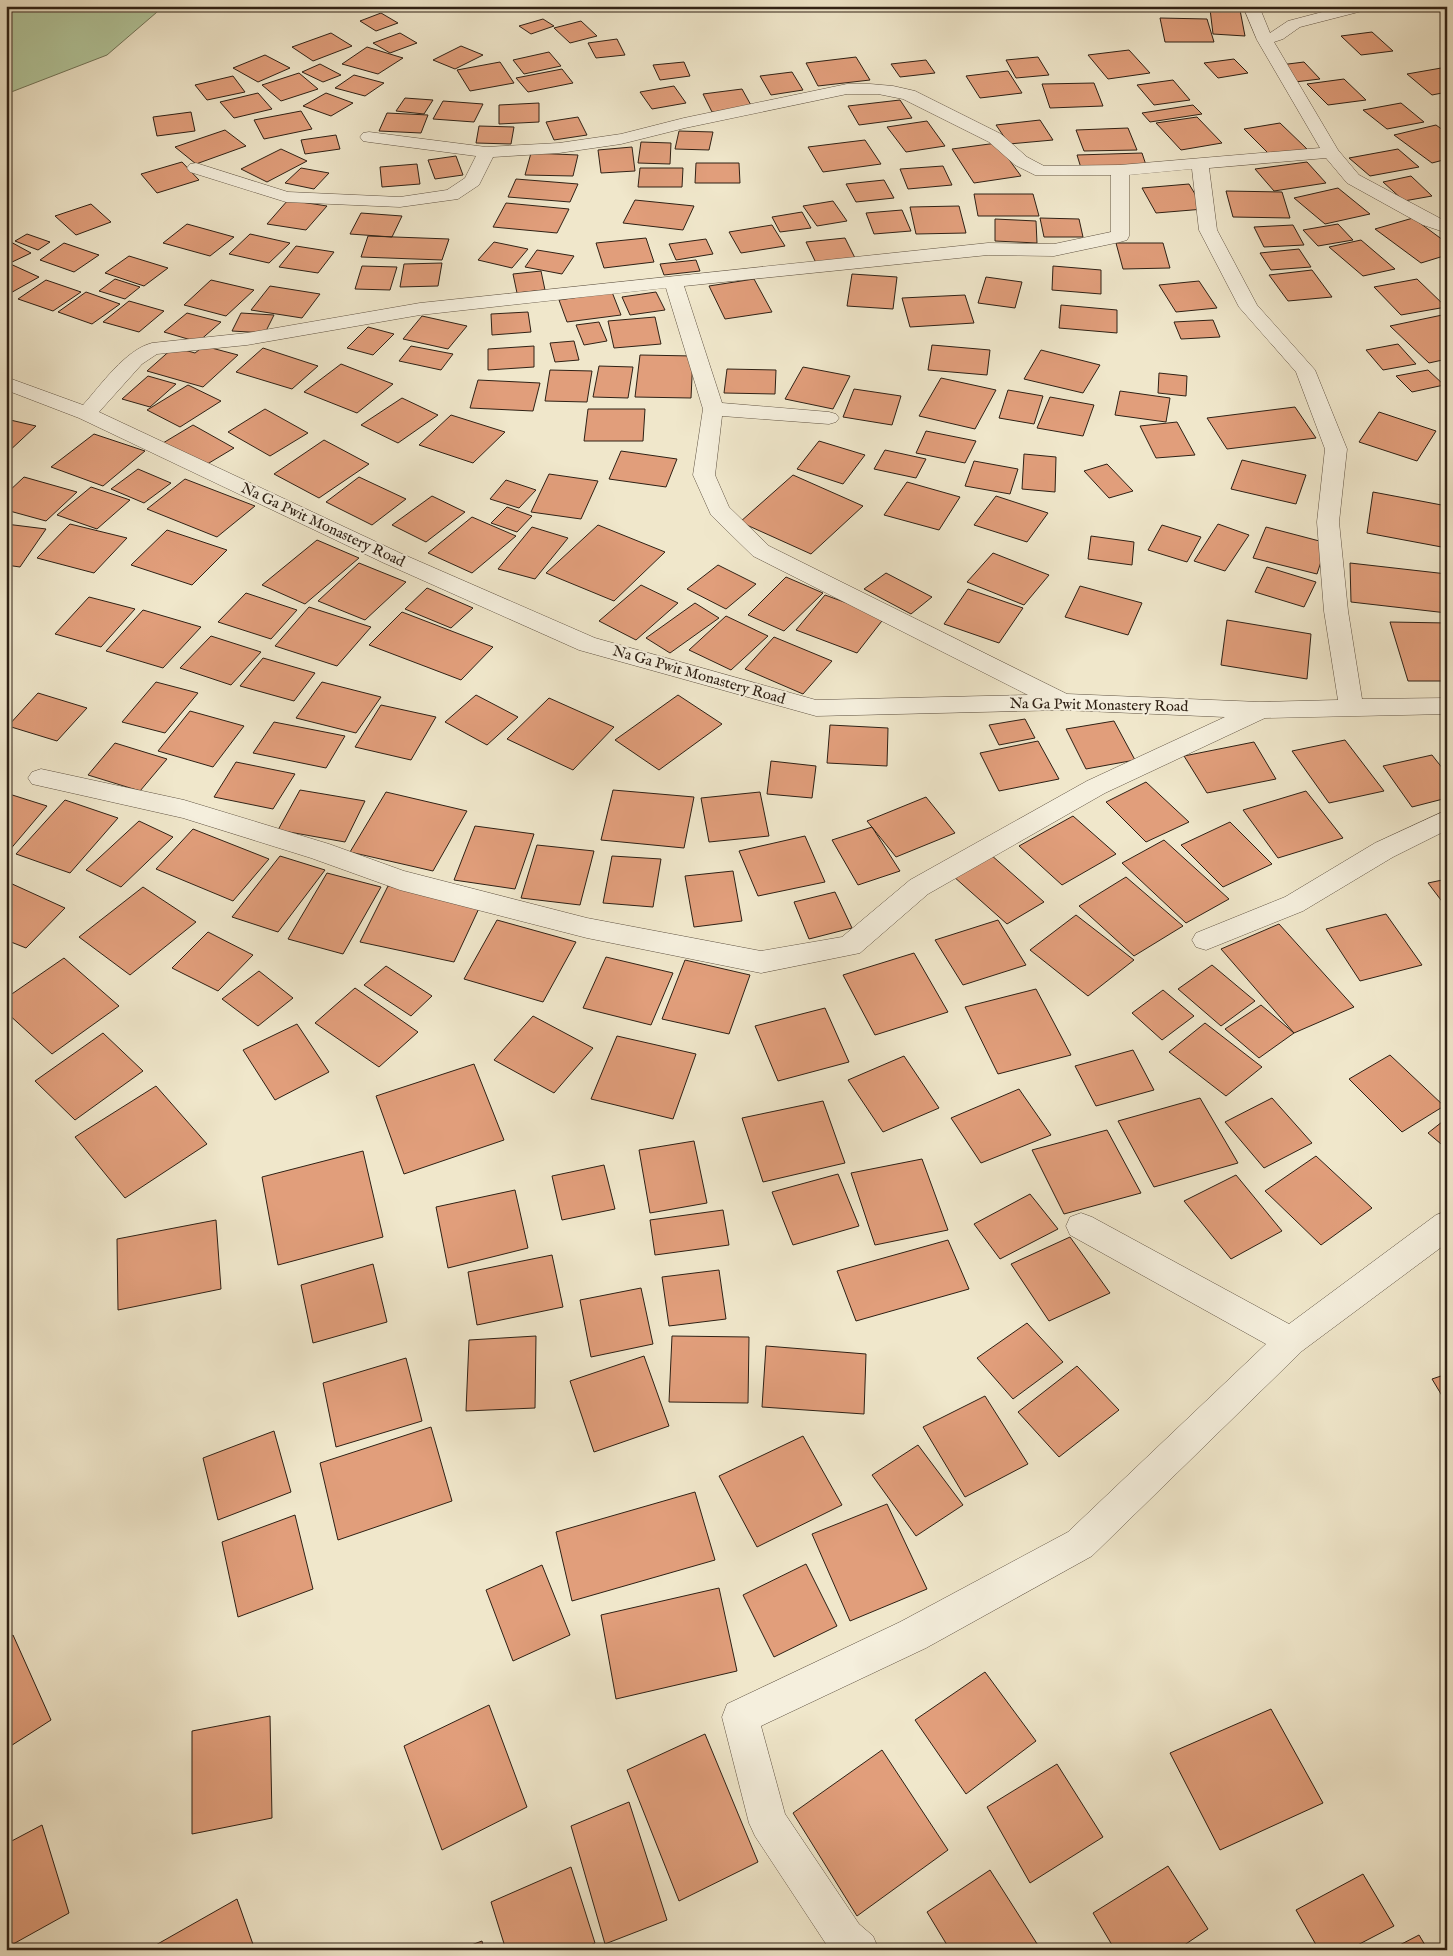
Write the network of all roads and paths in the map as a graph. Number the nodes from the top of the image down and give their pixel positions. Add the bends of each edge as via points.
1 (1251, 6) edge
2 (1364, 6) edge
3 (1265, 40) junction
4 (369, 138) dead end
5 (486, 152) junction
6 (1331, 152) junction
7 (1200, 165) junction
8 (196, 168) dead end
9 (1120, 170) junction
10 (1447, 228) edge
11 (673, 281) junction
12 (6, 383) edge
13 (713, 409) junction
14 (86, 414) junction
15 (829, 418) dead end
16 (1062, 702) junction
17 (1447, 706) edge
18 (1352, 709) junction
19 (1260, 710) junction
20 (41, 778) dead end
21 (1447, 819) edge
22 (1206, 940) dead end
23 (1447, 1224) edge
24 (1081, 1226) dead end
25 (1292, 1341) junction
26 (859, 1950) edge

1 - 3 street
2 - 3 street via 1294,24
3 - 6 street
4 - 5 street
5 - 8 street via 473,181 452,195 400,202 286,197
5 - 9 street via 559,148 621,139 684,122 846,89 894,89 995,138 1021,161 1041,171
6 - 7 street
6 - 10 street via 1352,179
7 - 9 street
7 - 18 street via 1208,230 1249,308 1305,370 1336,450 1328,522 1336,611
9 - 11 street via 1120,236 1054,250 988,249
11 - 13 street
11 - 14 street via 420,310 247,339 152,349 135,360
12 - 14 street, Na Ga Pwit Monastery Road
13 - 15 street
13 - 16 street via 704,475 719,510 761,551
14 - 16 street, Na Ga Pwit Monastery Road via 392,558 587,644 816,708
16 - 19 street, Na Ga Pwit Monastery Road
17 - 18 street, Na Ga Pwit Monastery Road
18 - 19 street, Na Ga Pwit Monastery Road
19 - 20 street via 1096,787 919,886 850,946 761,962 587,928 400,880 320,851 184,809
21 - 22 street via 1384,850 1294,904
23 - 25 street
24 - 25 street
25 - 26 street via 1080,1544 913,1635 740,1717 768,1823 845,1938

